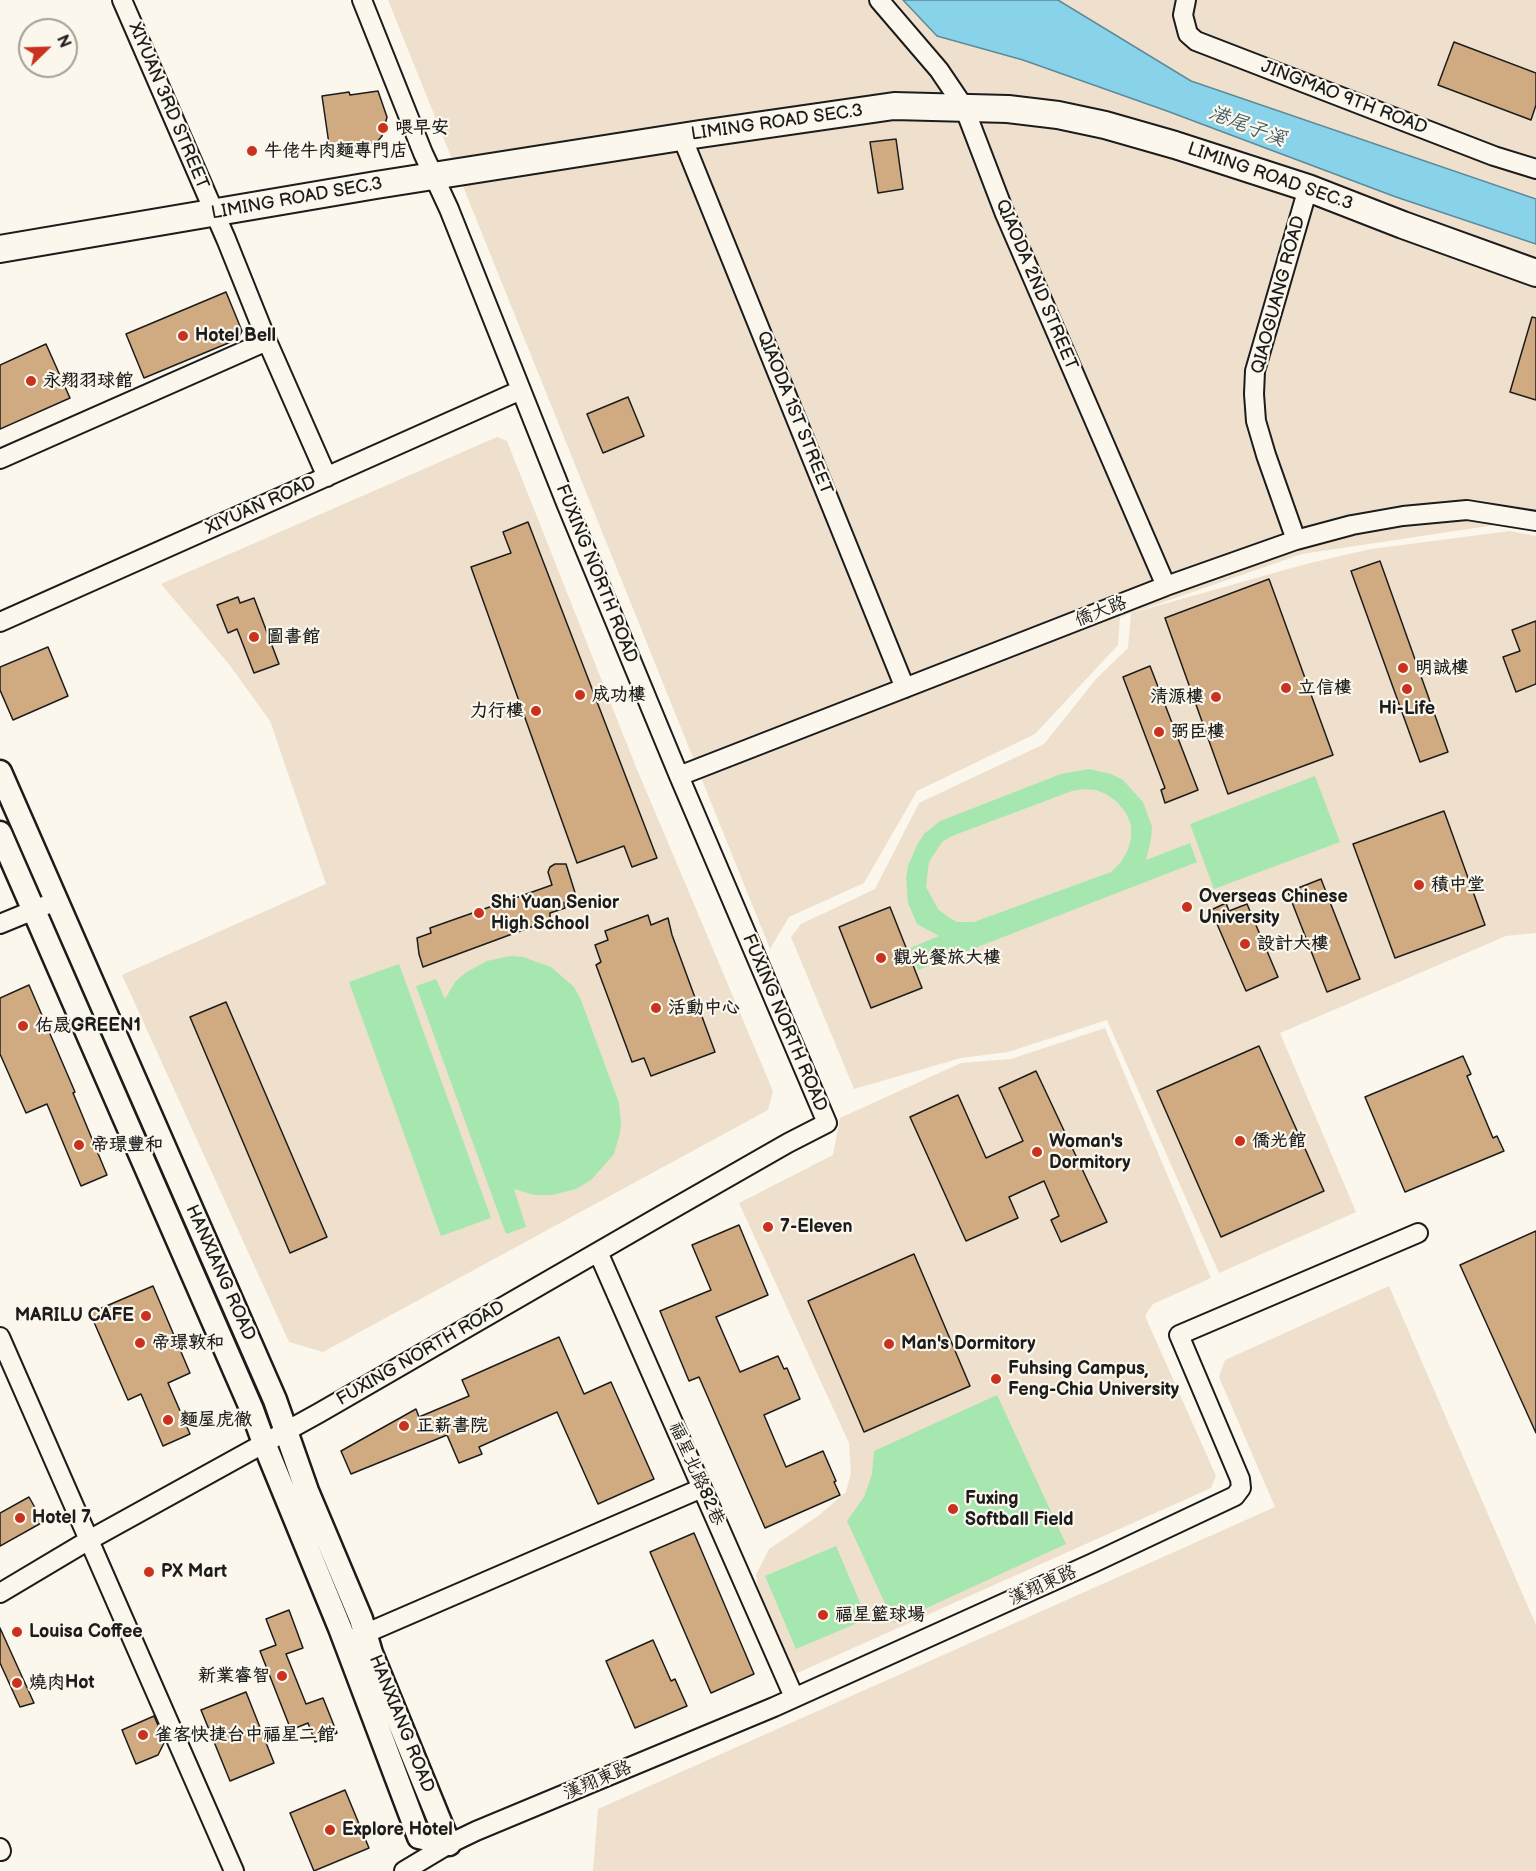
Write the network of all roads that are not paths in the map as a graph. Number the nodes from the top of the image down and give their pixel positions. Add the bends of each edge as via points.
1 (122, 0) edge
2 (362, 0) edge
3 (879, 0) edge
4 (1186, 0) edge
5 (964, 107) junction
6 (682, 137) junction
7 (1536, 169) edge
8 (433, 177) junction
9 (1308, 188) junction
10 (214, 213) junction
11 (0, 249) edge
12 (1536, 273) edge
13 (267, 341) junction
14 (521, 390) junction
15 (0, 459) edge
16 (327, 477) junction
17 (1536, 521) edge
18 (1296, 540) junction
19 (1166, 586) junction
20 (0, 622) edge
21 (905, 688) junction
22 (0, 772) edge
23 (679, 776) junction
24 (0, 833) edge
25 (57, 901) junction
26 (33, 910) junction
27 (0, 924) edge
28 (1418, 1233) dead end
29 (598, 1252) junction
30 (0, 1337) edge
31 (287, 1431) junction
32 (264, 1443) junction
33 (702, 1488) junction
34 (89, 1540) junction
35 (0, 1593) edge
36 (366, 1633) junction
37 (345, 1642) junction
38 (794, 1697) junction
39 (449, 1844) junction
40 (234, 1871) edge
41 (404, 1871) edge

1 - 10 street, XIYUAN 3RD STREET
2 - 8 street, FUXING NORTH ROAD
3 - 5 street, QIAODA 2ND STREET via 939,70
4 - 7 street, JINGMAO 9TH ROAD via 1183,15 1188,34 1197,41
5 - 6 main road, LIMING ROAD SEC.3 via 894,106
5 - 9 main road, LIMING ROAD SEC.3 via 1058,115 1105,125
5 - 19 street, QIAODA 2ND STREET via 1005,214
6 - 8 main road, LIMING ROAD SEC.3
6 - 21 street, QIAODA 1ST STREET
8 - 10 main road, LIMING ROAD SEC.3
8 - 14 street, FUXING NORTH ROAD
9 - 12 main road, LIMING ROAD SEC.3
9 - 18 street, QIAOGUANG ROAD via 1255,371 1254,394 1256,422
10 - 11 main road, LIMING ROAD SEC.3
10 - 13 street, XIYUAN 3RD STREET
13 - 15 street
13 - 16 street, XIYUAN 3RD STREET
14 - 16 street, XIYUAN ROAD
14 - 23 street, FUXING NORTH ROAD
16 - 20 street, XIYUAN ROAD
17 - 18 street, 僑大路 via 1467,510 1403,516
18 - 19 street, 僑大路
19 - 21 street, 僑大路
21 - 23 street, 僑大路
22 - 25 street, HANXIANG ROAD
23 - 29 street, FUXING NORTH ROAD via 827,1123
24 - 26 street, HANXIANG ROAD
25 - 26 street
25 - 31 street, HANXIANG ROAD
26 - 27 street
26 - 32 street, HANXIANG ROAD
28 - 38 street, 漢翔東路 via 1179,1335 1240,1479 1241,1488 1235,1496
29 - 31 street, FUXING NORTH ROAD
29 - 33 street, 福星北路82巷
30 - 34 street
31 - 32 street, FUXING NORTH ROAD
31 - 36 street, HANXIANG ROAD via 307,1491
32 - 34 street, FUXING NORTH ROAD
32 - 37 street, HANXIANG ROAD
33 - 36 street
33 - 38 street, 福星北路82巷
34 - 35 street, FUXING NORTH ROAD
34 - 40 street
36 - 37 street
36 - 39 street, HANXIANG ROAD
37 - 39 street, HANXIANG ROAD via 419,1837
38 - 39 street, 漢翔東路
39 - 41 street, 漢翔東路

